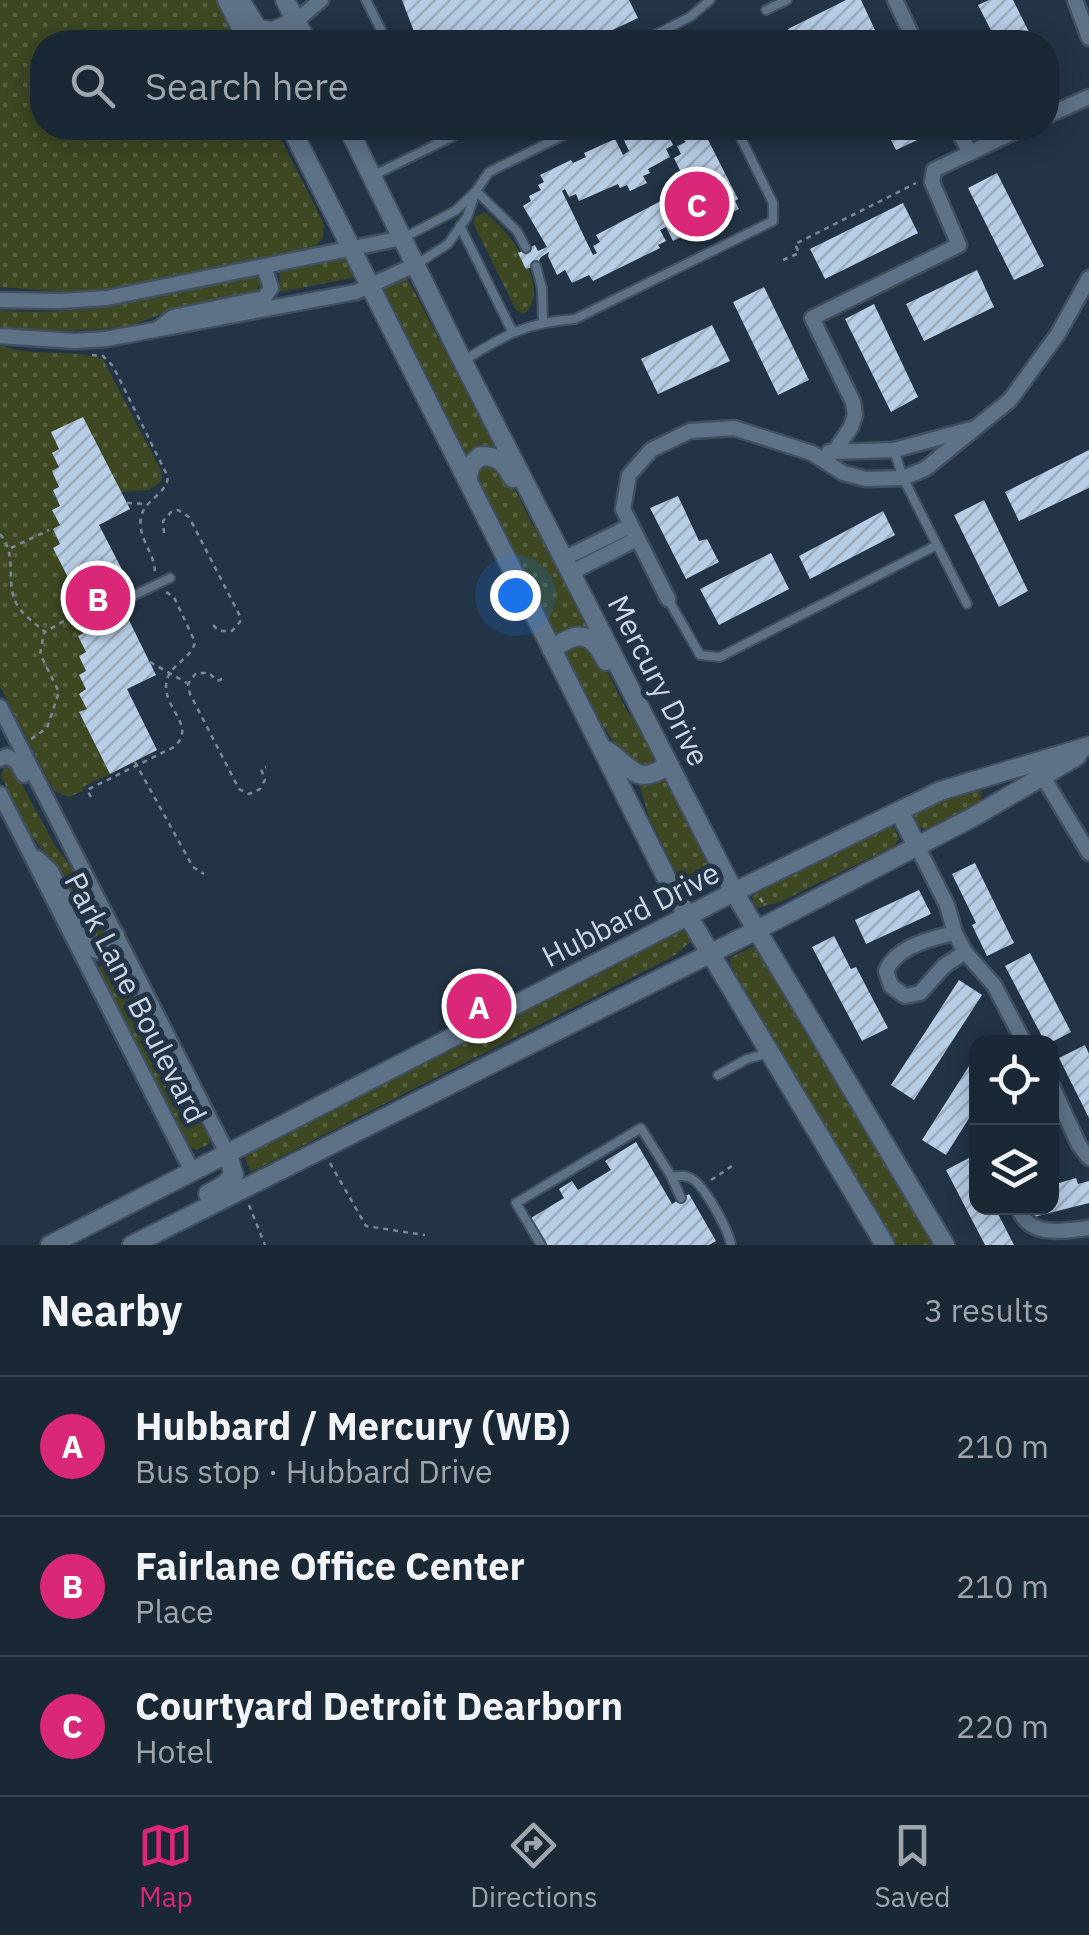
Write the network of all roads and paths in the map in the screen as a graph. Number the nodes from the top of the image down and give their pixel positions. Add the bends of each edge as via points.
1 (227, 0) edge
2 (240, 0) edge
3 (285, 0) edge
4 (321, 0) edge
5 (366, 0) edge
6 (710, 0) edge
7 (787, 0) edge
8 (894, 0) edge
9 (1075, 0) edge
10 (766, 10) dead end
11 (296, 21) junction
12 (242, 30) edge
13 (265, 30) edge
14 (274, 30) edge
15 (300, 30) edge
16 (382, 30) edge
17 (664, 30) edge
18 (909, 30) edge
19 (1089, 38) edge
20 (1089, 97) edge
21 (1059, 110) edge
22 (297, 140) edge
23 (354, 140) edge
24 (436, 140) edge
25 (444, 140) edge
26 (554, 140) edge
27 (742, 140) edge
28 (963, 140) edge
29 (997, 140) edge
30 (438, 143) junction
31 (970, 153) junction
32 (932, 174) junction
33 (372, 176) junction
34 (476, 191) junction
35 (452, 213) junction
36 (460, 226) junction
37 (402, 238) junction
38 (352, 248) junction
39 (526, 248) dead end
40 (784, 260) dead end
41 (415, 265) junction
42 (536, 266) dead end
43 (264, 267) junction
44 (1089, 278) edge
45 (370, 286) junction
46 (0, 300) edge
47 (543, 322) junction
48 (154, 331) junction
49 (512, 331) junction
50 (0, 336) edge
51 (92, 355) dead end
52 (462, 361) junction
53 (976, 428) junction
54 (894, 450) junction
55 (835, 452) junction
56 (812, 453) junction
57 (902, 478) junction
58 (467, 479) junction
59 (126, 503) dead end
60 (147, 504) junction
61 (49, 530) dead end
62 (164, 532) dead end
63 (633, 532) junction
64 (0, 534) edge
65 (937, 545) junction
66 (9, 549) junction
67 (564, 558) junction
68 (152, 577) dead end
69 (170, 578) dead end
70 (159, 591) dead end
71 (668, 599) joint
72 (120, 602) dead end
73 (967, 604) dead end
74 (80, 611) dead end
75 (212, 624) dead end
76 (44, 632) junction
77 (552, 650) junction
78 (150, 662) dead end
79 (169, 674) junction
80 (222, 679) dead end
81 (188, 684) junction
82 (0, 707) edge
83 (19, 744) junction
84 (600, 745) junction
85 (660, 746) junction
86 (1089, 748) edge
87 (0, 759) edge
88 (136, 764) junction
89 (669, 765) junction
90 (266, 767) dead end
91 (1043, 776) junction
92 (978, 778) junction
93 (0, 794) edge
94 (91, 797) dead end
95 (989, 808) junction
96 (899, 811) junction
97 (916, 846) junction
98 (29, 850) junction
99 (1089, 853) edge
100 (84, 874) junction
101 (204, 874) dead end
102 (734, 892) junction
103 (757, 892) dead end
104 (764, 906) dead end
105 (688, 916) junction
106 (757, 930) junction
107 (955, 934) junction
108 (117, 935) junction
109 (965, 952) junction
110 (712, 953) junction
111 (1020, 1035) edge
112 (770, 1052) junction
113 (718, 1075) dead end
114 (1059, 1101) edge
115 (322, 1149) junction
116 (227, 1153) junction
117 (1089, 1158) edge
118 (732, 1166) dead end
119 (192, 1171) junction
120 (671, 1176) junction
121 (712, 1180) dead end
122 (241, 1190) junction
123 (154, 1191) junction
124 (681, 1198) dead end
125 (1022, 1215) edge
126 (1089, 1228) edge
127 (425, 1236) dead end
128 (50, 1245) edge
129 (74, 1245) edge
130 (116, 1245) edge
131 (132, 1245) edge
132 (266, 1245) edge
133 (541, 1245) edge
134 (731, 1245) edge
135 (886, 1245) edge
136 (945, 1245) edge

1 - 12 street
2 - 13 street
3 - 11 street
4 - 11 street
5 - 16 lane
6 - 17 lane
7 - 10 lane
8 - 18 street
9 - 19 street
11 - 14 street
11 - 15 street
20 - 21 street
22 - 38 street
23 - 33 street, Mercury Drive
24 - 30 lane
25 - 30 lane
26 - 34 lane via 489,172
27 - 47 lane via 773,203 773,221 575,319
28 - 31 street
29 - 31 street
30 - 33 lane
31 - 32 street
32 - 40 path via 794,244 799,253
32 - 55 street via 959,246 812,318 853,402 855,415
33 - 37 street, Mercury Drive
34 - 35 lane
34 - 36 lane
34 - 39 lane
35 - 36 lane
35 - 37 lane
36 - 41 lane via 448,244
36 - 49 lane
37 - 38 street
37 - 41 street, Mercury Drive
38 - 43 street
38 - 45 street
41 - 45 street
41 - 52 street, Mercury Drive
42 - 47 lane
43 - 46 street via 107,298
43 - 48 street via 272,288 264,298 173,317
44 - 53 street via 1036,368
45 - 48 street
45 - 58 street
47 - 49 lane
48 - 50 street via 75,341
49 - 52 lane
51 - 60 path via 113,366 168,477
52 - 67 street, Mercury Drive
53 - 54 street
53 - 57 street via 942,458
54 - 55 street
54 - 57 lane
55 - 56 street
56 - 57 street via 843,473
56 - 63 street via 734,428 690,431 651,450 629,475 623,509
57 - 65 lane
58 - 67 street via 480,456 504,462
58 - 77 street
59 - 60 path
60 - 68 path via 140,530 155,564
61 - 66 path
62 - 75 path via 166,516 178,510 189,517 240,616 232,630
63 - 67 street
63 - 71 street
64 - 66 path
65 - 71 lane via 713,659 695,650
65 - 73 lane
66 - 76 path via 14,600
67 - 85 street, Mercury Drive
69 - 72 lane
70 - 79 path via 174,597 195,642
74 - 76 path
76 - 83 path via 40,654 58,699 46,728
77 - 84 street
77 - 85 street via 574,636 599,646 630,708
78 - 79 path
79 - 81 path
79 - 88 path via 166,686 184,729 182,740
80 - 81 path via 202,672
81 - 90 path via 239,788 249,794 260,790 260,770
82 - 83 street, Park Lane Boulevard
83 - 100 street, Park Lane Boulevard
84 - 89 street via 641,776
84 - 105 street
85 - 89 street, Mercury Drive
86 - 91 street, Hubbard Drive
86 - 92 street, Hubbard Drive
87 - 100 street, Park Lane Boulevard via 18,762 58,842
88 - 94 path via 87,790
88 - 101 path
89 - 102 street, Mercury Drive
91 - 95 street, Hubbard Drive
91 - 99 street
92 - 95 street via 988,789
92 - 96 street, Hubbard Drive
93 - 98 street, Park Lane Boulevard
95 - 97 street, Hubbard Drive
96 - 97 street
96 - 102 street, Hubbard Drive
97 - 106 street, Hubbard Drive
97 - 107 street
98 - 108 street, Park Lane Boulevard via 51,871 91,950 104,954 115,948
98 - 119 street, Park Lane Boulevard
100 - 108 street, Park Lane Boulevard
102 - 105 street, Hubbard Drive
102 - 106 street, Mercury Drive
103 - 104 path
105 - 110 street
105 - 116 street, Hubbard Drive
106 - 110 street, Hubbard Drive
106 - 136 street, Mercury Drive
107 - 109 street
107 - 109 street via 894,957 886,971 891,986 905,996 920,993
108 - 116 street, Park Lane Boulevard
109 - 111 street via 994,985
110 - 112 street
110 - 115 street, Hubbard Drive
112 - 113 lane
112 - 135 street
114 - 117 street
115 - 122 street, Hubbard Drive
115 - 127 path via 366,1226
116 - 119 street, Hubbard Drive
116 - 130 street via 234,1175 224,1186
118 - 121 path
119 - 123 street, Hubbard Drive
120 - 124 lane
120 - 133 lane via 641,1128 516,1202
120 - 134 lane via 699,1184
122 - 131 street, Hubbard Drive
122 - 132 path
123 - 128 street, Hubbard Drive
123 - 129 street via 140,1211
125 - 126 street via 1034,1229

